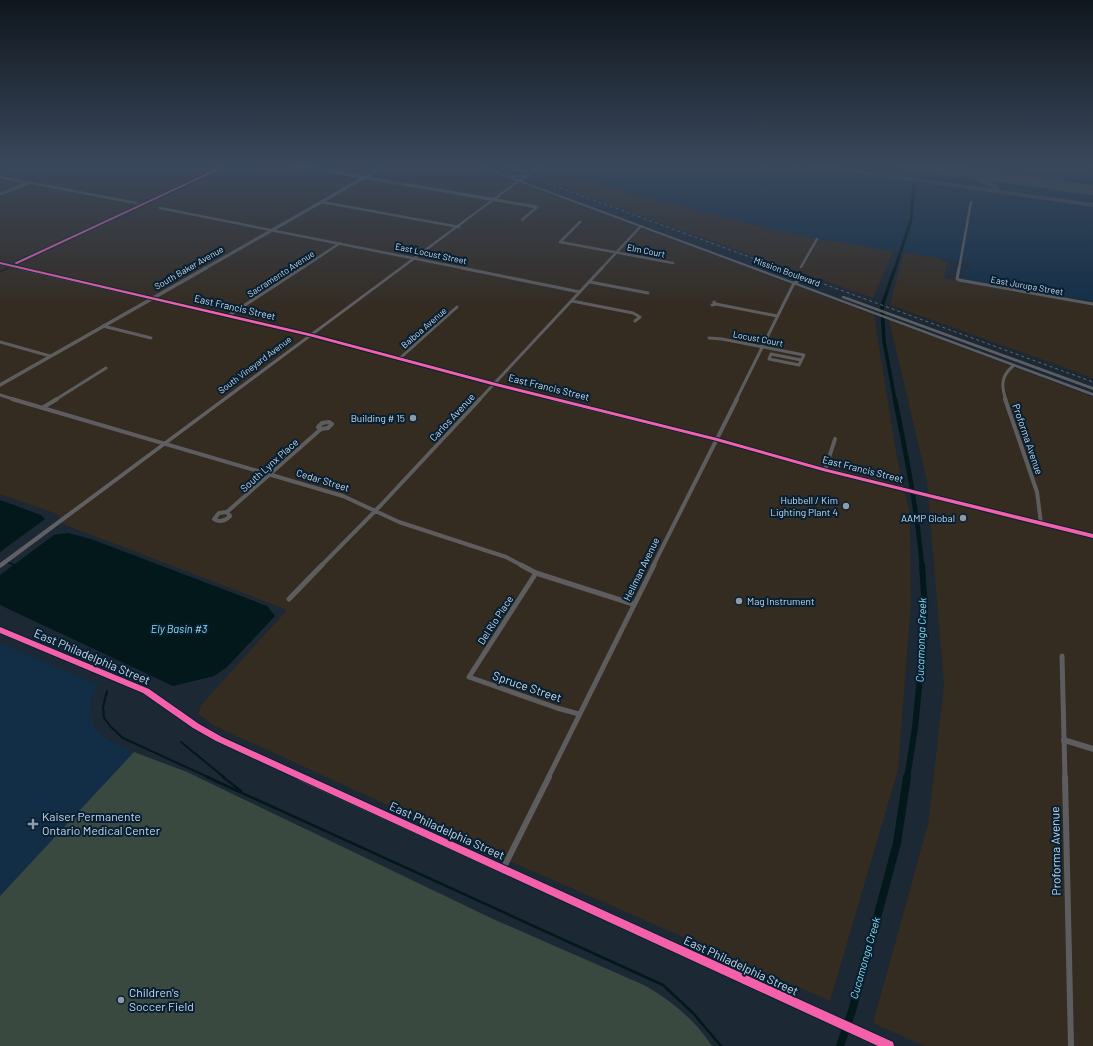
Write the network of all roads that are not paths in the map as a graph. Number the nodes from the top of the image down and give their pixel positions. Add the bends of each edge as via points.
1 (190, 214) edge
2 (301, 214) edge
3 (389, 214) edge
4 (476, 214) edge
5 (529, 214) edge
6 (609, 214) edge
7 (611, 214) edge
8 (969, 214) edge
9 (522, 220) dead end
10 (580, 222) dead end
11 (459, 226) junction
12 (641, 226) junction
13 (272, 230) junction
14 (817, 239) dead end
15 (341, 243) junction
16 (617, 253) junction
17 (416, 258) junction
18 (0, 263) edge
19 (673, 264) dead end
20 (801, 267) dead end
21 (590, 282) junction
22 (796, 282) junction
23 (580, 292) junction
24 (648, 293) dead end
25 (152, 298) junction
26 (572, 301) junction
27 (714, 303) dead end
28 (1093, 304) edge
29 (457, 307) dead end
30 (228, 316) junction
31 (777, 316) junction
32 (888, 316) junction
33 (635, 321) dead end
34 (103, 326) junction
35 (310, 335) junction
36 (151, 338) dead end
37 (708, 338) dead end
38 (0, 342) edge
39 (761, 347) junction
40 (50, 356) junction
41 (399, 359) junction
42 (801, 360) junction
43 (1013, 366) junction
44 (106, 368) dead end
45 (494, 384) junction
46 (0, 385) edge
47 (1093, 389) edge
48 (0, 395) edge
49 (1093, 395) edge
50 (42, 408) junction
51 (321, 429) dead end
52 (715, 439) junction
53 (835, 439) dead end
54 (165, 444) junction
55 (825, 470) junction
56 (270, 475) junction
57 (376, 510) junction
58 (227, 512) dead end
59 (1040, 523) junction
60 (1093, 536) edge
61 (0, 566) edge
62 (536, 573) junction
63 (290, 599) dead end
64 (633, 604) junction
65 (0, 630) edge
66 (1062, 656) dead end
67 (469, 677) joint
68 (579, 714) junction
69 (1064, 740) junction
70 (1093, 749) edge
71 (503, 869) junction
72 (889, 1046) edge
73 (1071, 1046) edge

1 - 13 street, East Locust Street
2 - 13 street, South Baker Avenue
3 - 11 street
4 - 11 main road, South Vineyard Avenue
5 - 9 street
6 - 12 main road, Mission Boulevard
7 - 22 main road, Mission Boulevard
8 - 28 street, East Jurupa Street via 959,280
10 - 16 street, Elm Court via 560,242
11 - 17 main road, South Vineyard Avenue
12 - 16 street, Carlos Avenue
12 - 22 main road, Mission Boulevard
13 - 15 street, East Locust Street
13 - 25 street, South Baker Avenue
14 - 20 street
15 - 17 street, East Locust Street
15 - 30 street, Sacramento Avenue
16 - 19 street, Elm Court
16 - 21 street, Carlos Avenue
17 - 23 street, East Locust Street
17 - 35 main road, South Vineyard Avenue
18 - 25 street, East Francis Street
21 - 23 street, Carlos Avenue
21 - 24 street
22 - 31 street, Hellman Avenue
22 - 32 main road, Mission Boulevard
23 - 26 street, Carlos Avenue
25 - 30 street, East Francis Street
25 - 34 street, South Baker Avenue
26 - 33 street via 633,313 640,317
26 - 45 street, Carlos Avenue
27 - 31 street
29 - 41 street, Balboa Avenue
30 - 35 street, East Francis Street
31 - 39 street, Hellman Avenue
32 - 43 main road, Mission Boulevard
32 - 47 main road, Mission Boulevard
34 - 36 street
34 - 40 street, South Baker Avenue
35 - 41 street, East Francis Street
35 - 54 main road, South Vineyard Avenue
37 - 39 street, Locust Court
38 - 40 street
39 - 42 street, Locust Court via 804,355
39 - 52 street, Hellman Avenue
40 - 46 street, South Baker Avenue
41 - 45 street, East Francis Street
42 - 42 street via 799,365 769,359 771,354
43 - 49 main road, Mission Boulevard
43 - 59 street, Proforma Avenue via 1002,379 1002,389 1037,492
44 - 50 street
45 - 52 street, East Francis Street
45 - 57 street, Carlos Avenue
48 - 50 street, Cedar Street
50 - 54 street, Cedar Street
51 - 56 street, South Lynx Place
52 - 55 street, East Francis Street
52 - 64 street, Hellman Avenue
53 - 55 street
54 - 56 street, Cedar Street
54 - 61 main road, South Vineyard Avenue
55 - 59 street, East Francis Street
56 - 57 street, Cedar Street via 343,496
56 - 58 street, South Lynx Place
57 - 62 street, Cedar Street via 405,524 506,558
57 - 63 street, Carlos Avenue
59 - 60 street, East Francis Street
62 - 64 street, Cedar Street
62 - 67 street, Del Rio Place
64 - 68 street, Hellman Avenue
65 - 71 street, East Philadelphia Street via 146,691 219,739
66 - 69 street, Proforma Avenue
67 - 68 street, Spruce Street
68 - 71 street, Hellman Avenue
69 - 70 street
69 - 73 street, Proforma Avenue
71 - 72 street, East Philadelphia Street

